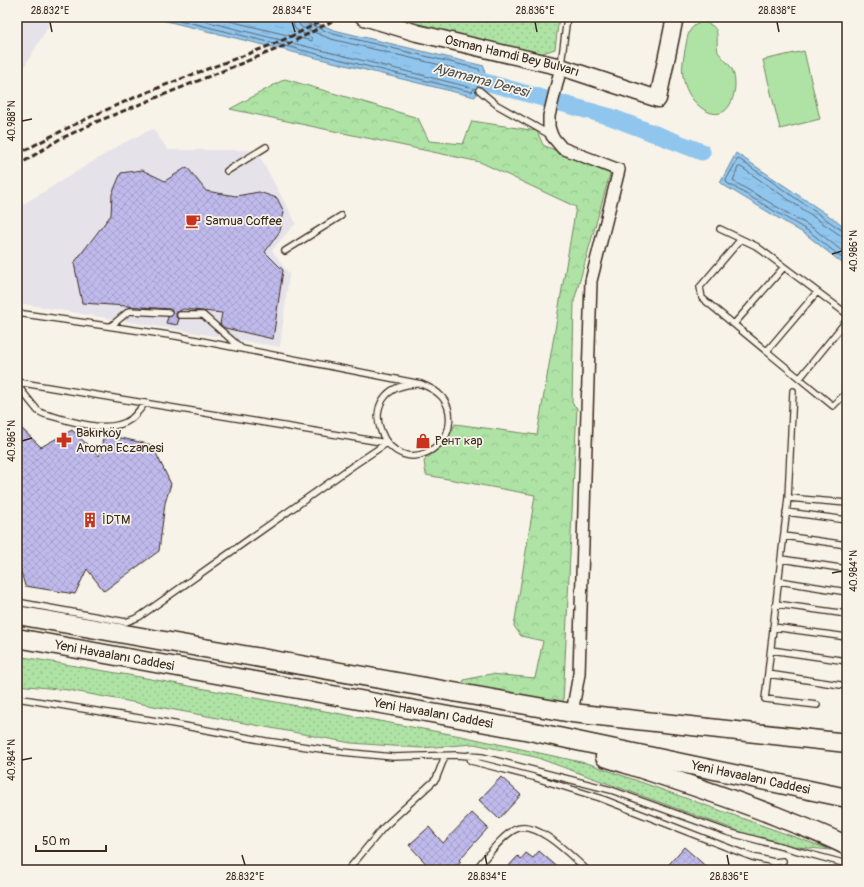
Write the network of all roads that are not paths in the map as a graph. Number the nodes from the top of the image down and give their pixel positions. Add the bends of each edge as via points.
1 (364, 17) edge
2 (567, 17) edge
3 (675, 17) edge
4 (560, 72) junction
5 (479, 90) dead end
6 (552, 136) junction
7 (266, 147) dead end
8 (227, 171) dead end
9 (341, 216) dead end
10 (720, 229) dead end
11 (741, 239) junction
12 (284, 251) dead end
13 (784, 267) junction
14 (817, 292) junction
15 (17, 313) edge
16 (169, 313) dead end
17 (847, 314) edge
18 (180, 315) dead end
19 (847, 320) edge
20 (734, 324) junction
21 (111, 326) junction
22 (242, 349) junction
23 (767, 351) junction
24 (800, 378) junction
25 (17, 383) edge
26 (421, 384) junction
27 (793, 391) dead end
28 (847, 392) edge
29 (145, 403) junction
30 (387, 443) junction
31 (788, 498) junction
32 (847, 503) edge
33 (786, 512) junction
34 (847, 520) edge
35 (784, 536) junction
36 (847, 545) edge
37 (781, 559) junction
38 (847, 569) edge
39 (778, 581) junction
40 (847, 592) edge
41 (17, 602) edge
42 (776, 604) junction
43 (847, 614) edge
44 (17, 615) edge
45 (773, 627) junction
46 (847, 637) edge
47 (17, 638) edge
48 (771, 650) junction
49 (847, 661) edge
50 (768, 674) junction
51 (847, 686) edge
52 (17, 698) edge
53 (817, 705) dead end
54 (572, 713) junction
55 (525, 730) junction
56 (847, 736) edge
57 (812, 738) junction
58 (847, 743) edge
59 (445, 756) junction
60 (469, 756) junction
61 (847, 798) edge
62 (847, 846) edge
63 (783, 860) dead end
64 (847, 864) edge
65 (348, 870) edge
66 (475, 870) edge
67 (587, 870) edge

1 - 4 street, Osman Hamdi Bey Bulvarı
2 - 4 lane
3 - 4 street, Osman Hamdi Bey Bulvarı via 658,99
4 - 6 street via 549,116
5 - 6 lane via 497,105
6 - 54 street via 562,148 619,170 591,281 578,674
7 - 8 lane
9 - 12 lane
10 - 11 lane
11 - 13 lane via 756,246
11 - 20 lane via 700,287 702,298
13 - 14 lane
13 - 20 lane
14 - 17 lane
14 - 23 lane
15 - 21 lane
16 - 21 lane via 129,311
18 - 22 lane via 203,315
19 - 24 lane
20 - 23 lane
21 - 22 lane
22 - 26 lane
23 - 24 lane
24 - 28 lane via 833,406
25 - 29 lane
25 - 29 lane via 44,414 95,425 116,426 132,419
26 - 30 lane via 408,384 396,388 386,396 380,407 378,420 380,432
26 - 30 lane via 433,389 442,397 448,408 450,421 447,433 440,444 418,455 405,454
27 - 31 lane
29 - 30 lane
30 - 41 lane via 139,617 126,622
31 - 32 lane
31 - 33 lane
33 - 34 lane
33 - 35 lane
35 - 36 lane
35 - 37 lane
37 - 38 lane
37 - 39 lane
39 - 40 lane
39 - 42 lane
42 - 43 lane
42 - 45 lane
44 - 54 main road, Yeni Havaalanı Caddesi
45 - 46 lane
45 - 48 lane
47 - 55 main road, Yeni Havaalanı Caddesi
48 - 49 lane
48 - 50 lane
50 - 51 lane
50 - 53 lane via 765,699
52 - 59 lane via 342,752 393,757
54 - 57 main road, Yeni Havaalanı Caddesi
55 - 61 main road, Yeni Havaalanı Caddesi
55 - 62 main road via 702,788 831,837
56 - 57 main road
57 - 58 main road, Yeni Havaalanı Caddesi
59 - 60 lane
59 - 65 lane via 436,779 383,828
60 - 63 lane via 471,761 600,798 752,857 774,862
60 - 64 lane via 611,790 727,832
66 - 67 lane via 516,829 529,827 546,835

